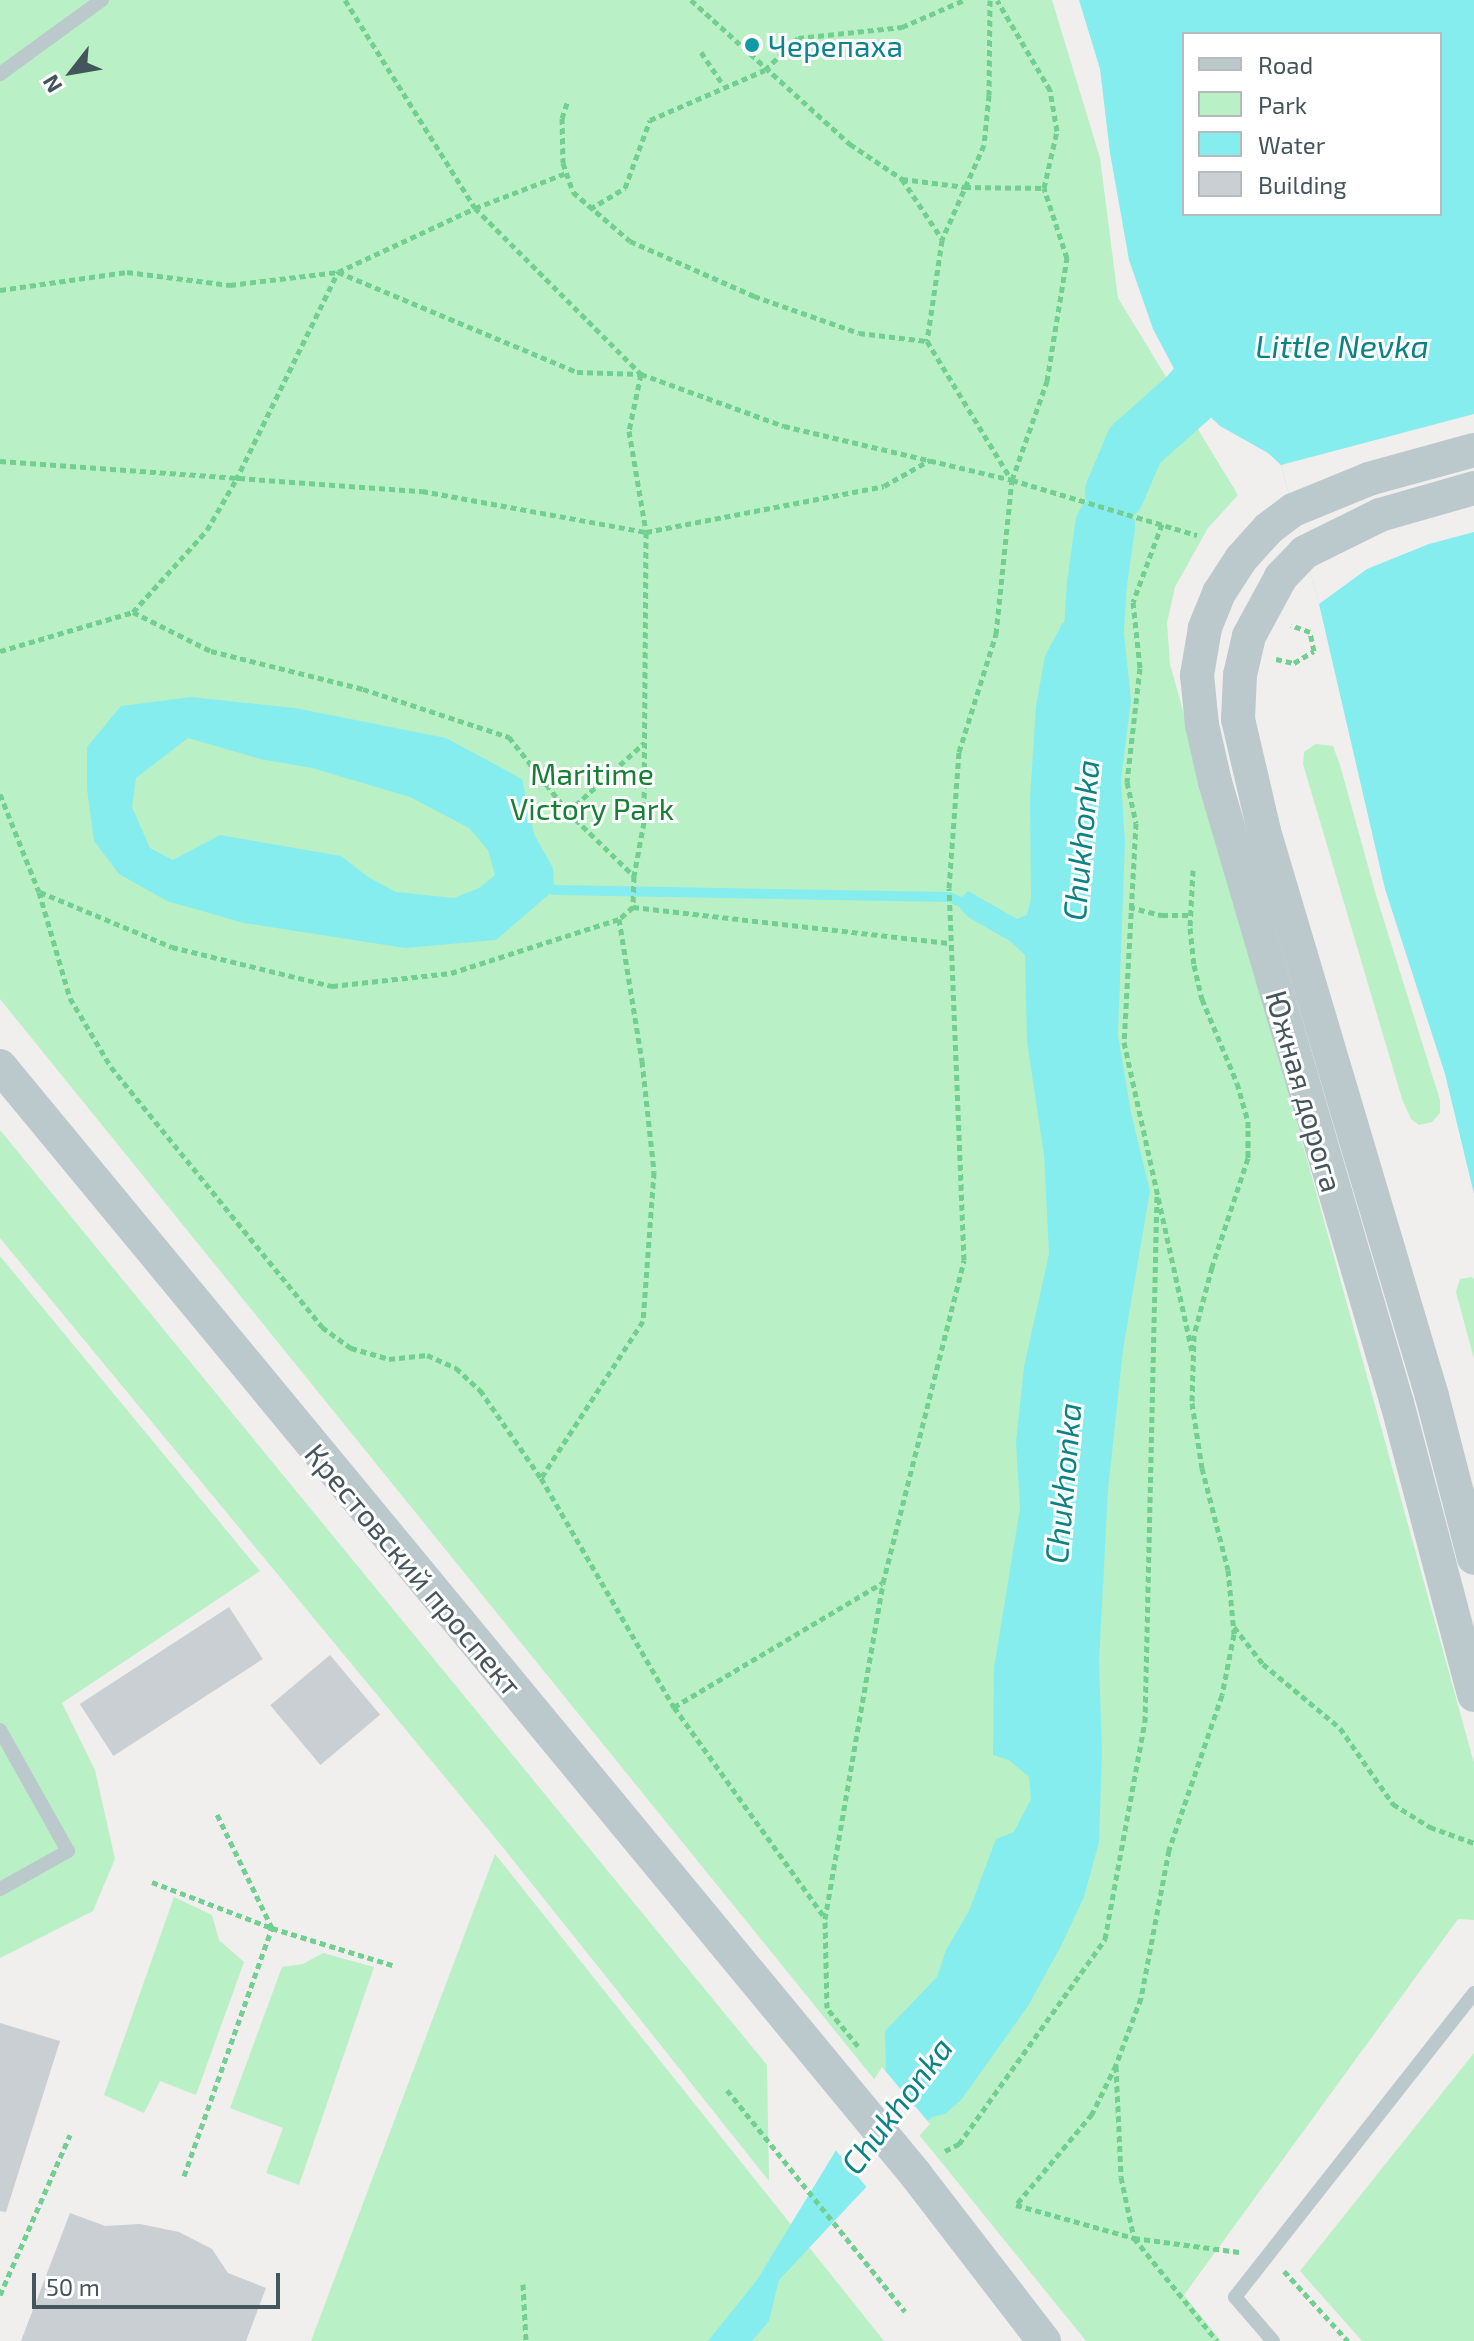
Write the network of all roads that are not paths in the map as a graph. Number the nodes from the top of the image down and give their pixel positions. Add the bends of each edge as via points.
1 (102, 0) edge
2 (0, 74) edge
3 (1474, 450) edge
4 (1474, 488) edge
5 (0, 1066) edge
6 (1474, 1558) edge
7 (1474, 1695) edge
8 (0, 1730) edge
9 (0, 1889) edge
10 (1474, 1993) edge
11 (1043, 2340) edge
12 (1273, 2341) edge

1 - 2 lane
3 - 7 street, Южная дорога via 1369,479 1293,510 1268,529 1219,593 1205,628 1197,675 1202,725 1231,841 1397,1403
4 - 6 street, Южная дорога via 1380,515 1305,552 1281,577 1249,636 1238,719 1264,831 1432,1396
5 - 11 street, Крестовский проспект via 916,2175
8 - 9 lane via 68,1851
10 - 12 lane via 1235,2297

